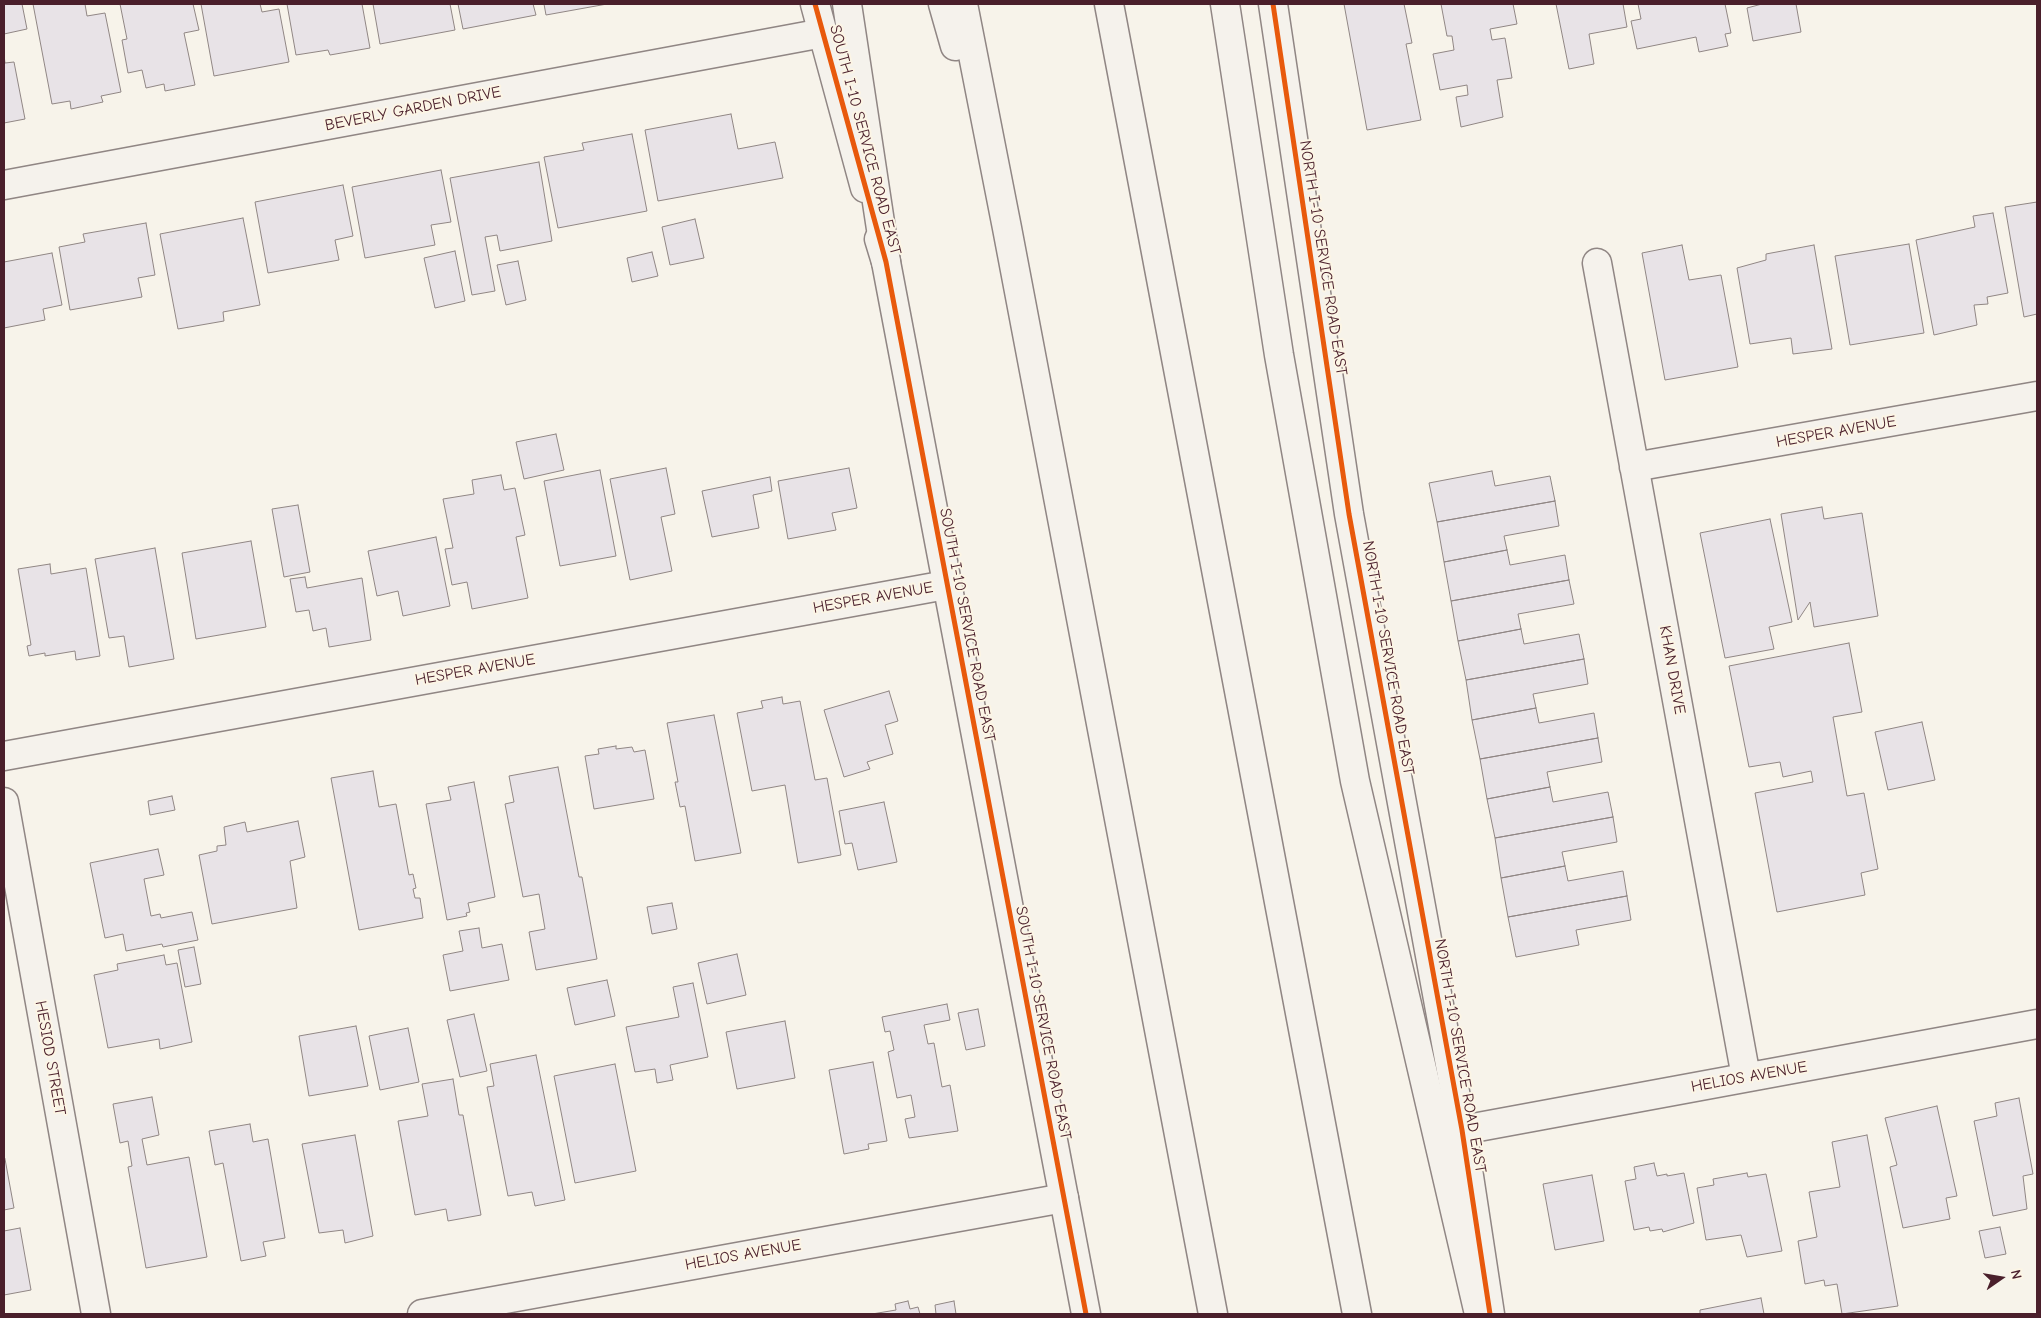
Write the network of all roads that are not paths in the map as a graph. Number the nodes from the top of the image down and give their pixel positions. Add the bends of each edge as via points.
1 (815, 4) edge
2 (847, 4) edge
3 (942, 4) edge
4 (963, 4) edge
5 (980, 4) edge
6 (1109, 4) edge
7 (1225, 4) edge
8 (1273, 4) edge
9 (823, 33) junction
10 (4, 185) edge
11 (1007, 228) junction
12 (886, 262) junction
13 (1597, 263) dead end
14 (2037, 396) edge
15 (1634, 467) junction
16 (946, 585) junction
17 (4, 756) edge
18 (4, 802) edge
19 (2037, 1024) edge
20 (1746, 1077) junction
21 (1462, 1130) junction
22 (1064, 1198) junction
23 (96, 1314) edge
24 (422, 1314) edge
25 (1086, 1314) edge
26 (1101, 1314) edge
27 (1213, 1314) edge
28 (1357, 1314) edge
29 (1479, 1314) edge
30 (1490, 1314) edge

1 - 9 main road, SOUTH I-10 SERVICE ROAD EAST
2 - 12 main road
3 - 11 main road
4 - 11 main road
5 - 11 main road
6 - 28 main road
7 - 29 main road via 1279,356 1355,781
8 - 21 main road, NORTH I-10 SERVICE ROAD EAST via 1349,514
9 - 10 main road, BEVERLY GARDEN DRIVE
9 - 12 main road, SOUTH I-10 SERVICE ROAD EAST
11 - 27 main road
12 - 16 main road, SOUTH I-10 SERVICE ROAD EAST
13 - 15 main road, KHAN DRIVE
14 - 15 main road, HESPER AVENUE
15 - 20 main road, KHAN DRIVE
16 - 17 main road, HESPER AVENUE
16 - 22 main road, SOUTH I-10 SERVICE ROAD EAST
18 - 23 main road, HESIOD STREET
19 - 20 main road, HELIOS AVENUE
20 - 21 main road, HELIOS AVENUE
21 - 30 main road, NORTH I-10 SERVICE ROAD EAST
22 - 24 main road, HELIOS AVENUE
22 - 25 main road, SOUTH I-10 SERVICE ROAD EAST
22 - 26 main road

